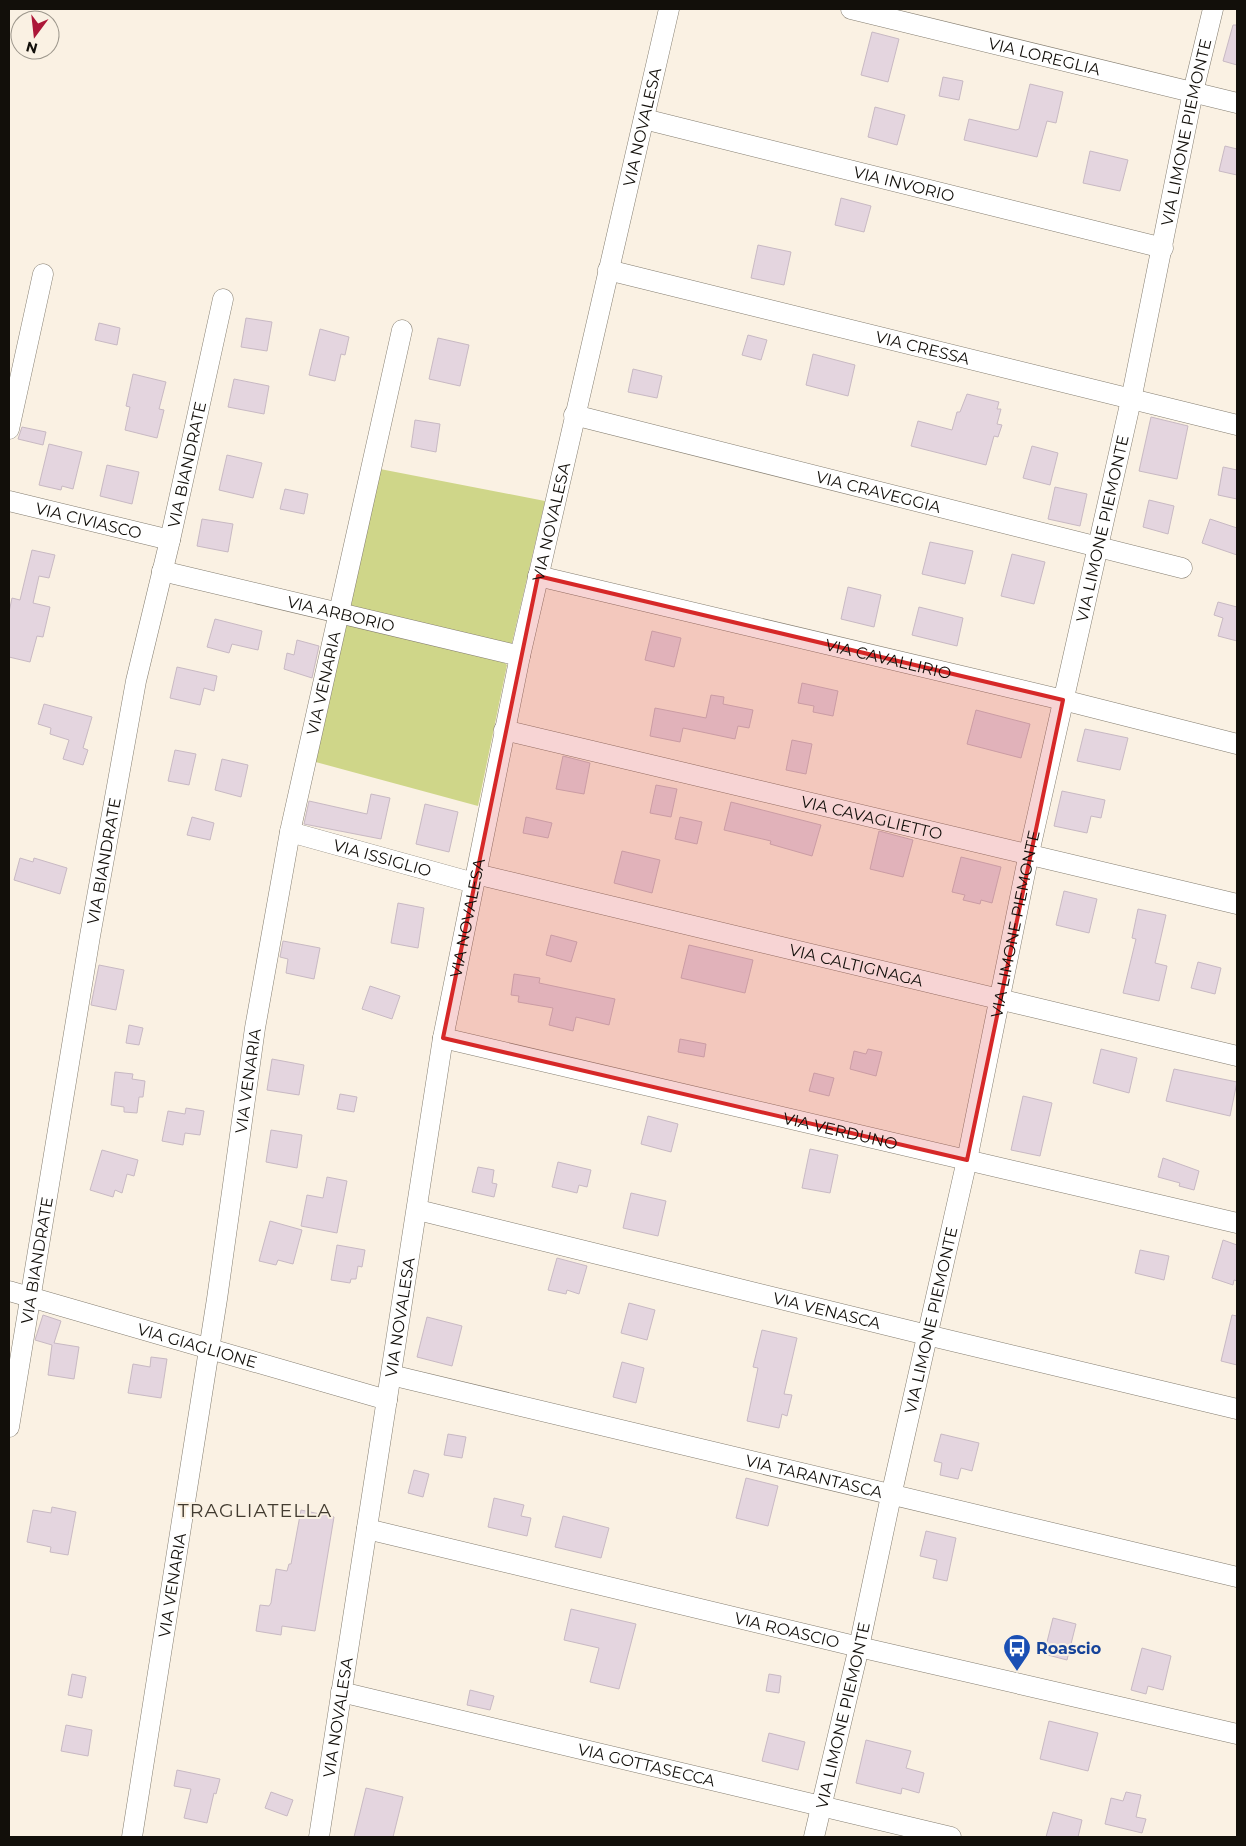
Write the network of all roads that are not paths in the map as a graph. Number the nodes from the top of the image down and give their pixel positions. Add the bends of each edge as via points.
1 (669, 9) edge
2 (851, 9) edge
3 (1213, 9) edge
4 (1193, 92) junction
5 (1237, 104) edge
6 (644, 118) junction
7 (1163, 248) junction
8 (608, 270) junction
9 (43, 274) dead end
10 (222, 299) dead end
11 (402, 330) dead end
12 (1132, 400) junction
13 (574, 415) junction
14 (1237, 424) edge
15 (9, 429) edge
16 (9, 501) edge
17 (170, 540) junction
18 (1097, 546) junction
19 (1182, 568) dead end
20 (162, 571) junction
21 (538, 576) junction
22 (339, 612) junction
23 (520, 656) junction
24 (1063, 700) junction
25 (504, 730) junction
26 (1237, 744) edge
27 (290, 832) junction
28 (1029, 853) junction
29 (475, 879) junction
30 (1237, 904) edge
31 (999, 999) junction
32 (443, 1038) junction
33 (1237, 1056) edge
34 (967, 1160) junction
35 (418, 1210) junction
36 (1237, 1223) edge
37 (9, 1292) edge
38 (30, 1298) junction
39 (927, 1335) junction
40 (209, 1348) junction
41 (391, 1375) junction
42 (387, 1400) junction
43 (1237, 1409) edge
44 (9, 1426) edge
45 (891, 1496) junction
46 (367, 1529) junction
47 (1237, 1578) edge
48 (860, 1647) junction
49 (341, 1692) junction
50 (1237, 1734) edge
51 (821, 1807) junction
52 (132, 1837) edge
53 (319, 1837) edge
54 (814, 1837) edge
55 (951, 1837) edge

1 - 6 street, VIA NOVALESA
2 - 4 street, VIA LOREGLIA
3 - 4 street, VIA LIMONE PIEMONTE
4 - 5 street, VIA LOREGLIA
4 - 7 street, VIA LIMONE PIEMONTE
6 - 7 street, VIA INVORIO
6 - 8 street, VIA NOVALESA
7 - 12 street, VIA LIMONE PIEMONTE
8 - 12 street, VIA CRESSA
8 - 13 street, VIA NOVALESA
9 - 15 street
10 - 17 street, VIA BIANDRATE
11 - 22 street, VIA VENARIA
12 - 14 street, VIA CRESSA
12 - 18 street, VIA LIMONE PIEMONTE
13 - 18 street, VIA CRAVEGGIA
13 - 21 street, VIA NOVALESA
16 - 17 street, VIA CIVIASCO
17 - 20 street, VIA BIANDRATE
18 - 19 street, VIA CRAVEGGIA
18 - 24 street, VIA LIMONE PIEMONTE
20 - 22 street, VIA ARBORIO
20 - 38 street, VIA BIANDRATE via 136,680
21 - 23 street, VIA NOVALESA
21 - 24 street, VIA CAVALLIRIO
22 - 23 street, VIA ARBORIO
22 - 27 street, VIA VENARIA
23 - 25 street, VIA NOVALESA
24 - 26 street, VIA CAVALLIRIO
24 - 28 street, VIA LIMONE PIEMONTE
25 - 28 street, VIA CAVAGLIETTO
25 - 29 street, VIA NOVALESA
27 - 29 street, VIA ISSIGLIO
27 - 40 street, VIA VENARIA via 255,1028
28 - 30 street, VIA CAVAGLIETTO
28 - 31 street, VIA LIMONE PIEMONTE
29 - 31 street, VIA CALTIGNAGA
29 - 32 street, VIA NOVALESA
31 - 33 street, VIA CALTIGNAGA
31 - 34 street, VIA LIMONE PIEMONTE
32 - 34 street, VIA VERDUNO
32 - 35 street, VIA NOVALESA
34 - 36 street, VIA VERDUNO
34 - 39 street, VIA LIMONE PIEMONTE
35 - 39 street, VIA VENASCA
35 - 41 street, VIA NOVALESA
37 - 38 street, VIA GIAGLIONE
38 - 40 street, VIA GIAGLIONE
38 - 44 street, VIA BIANDRATE
39 - 43 street, VIA VENASCA
39 - 45 street, VIA LIMONE PIEMONTE
40 - 42 street, VIA GIAGLIONE
40 - 52 street, VIA VENARIA
41 - 42 street, VIA NOVALESA
41 - 45 street, VIA TARANTASCA
42 - 46 street, VIA NOVALESA
45 - 47 street, VIA TARANTASCA
45 - 48 street, VIA LIMONE PIEMONTE
46 - 48 street, VIA ROASCIO
46 - 49 street, VIA NOVALESA
48 - 50 street, VIA ROASCIO
48 - 51 street, VIA LIMONE PIEMONTE
49 - 51 street, VIA GOTTASECCA
49 - 53 street, VIA NOVALESA
51 - 54 street, VIA LIMONE PIEMONTE
51 - 55 street, VIA GOTTASECCA

